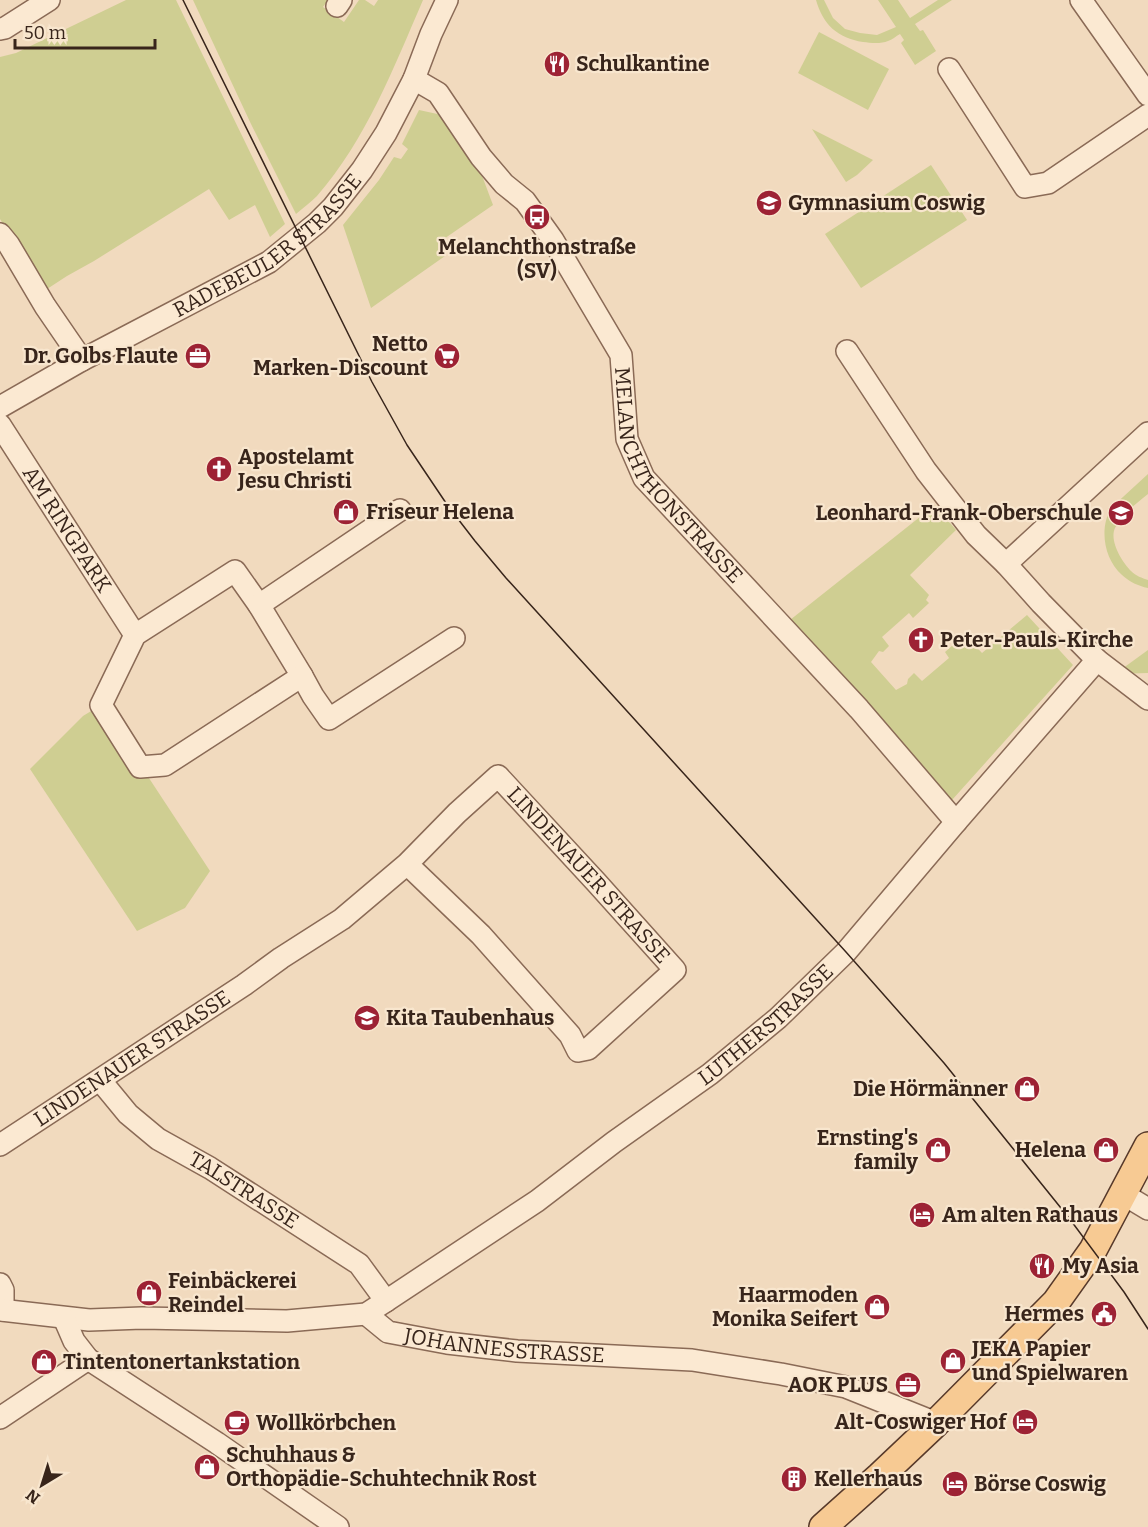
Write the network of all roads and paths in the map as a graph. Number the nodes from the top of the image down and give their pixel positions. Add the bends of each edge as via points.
1 (49, 0) edge
2 (447, 0) edge
3 (1081, 0) edge
4 (0, 29) edge
5 (949, 69) dead end
6 (414, 79) junction
7 (1148, 95) edge
8 (1148, 116) edge
9 (0, 234) edge
10 (847, 351) dead end
11 (82, 360) junction
12 (0, 407) edge
13 (0, 425) edge
14 (1148, 433) edge
15 (400, 510) dead end
16 (1006, 564) junction
17 (259, 604) junction
18 (135, 634) junction
19 (454, 638) dead end
20 (1097, 660) junction
21 (302, 676) junction
22 (1148, 699) edge
23 (956, 822) junction
24 (407, 864) junction
25 (99, 1080) junction
26 (0, 1145) edge
27 (1148, 1146) edge
28 (1123, 1194) junction
29 (1148, 1209) edge
30 (0, 1284) edge
31 (386, 1301) junction
32 (2, 1310) edge
33 (366, 1314) junction
34 (64, 1318) junction
35 (88, 1359) junction
36 (0, 1418) edge
37 (936, 1423) junction
38 (338, 1527) edge
39 (823, 1527) edge

1 - 4 street
2 - 6 street, RADEBEULER STRASSE
3 - 7 street
5 - 8 street via 1025,187 1048,183
6 - 11 street, RADEBEULER STRASSE via 362,170 317,223 269,262
6 - 23 street, MELANCHTHONSTRASSE via 438,93 482,157 504,184 525,201 553,240 621,355 627,439 644,478 859,709
9 - 11 street
10 - 16 street via 926,471 976,535
11 - 12 street, RADEBEULER STRASSE
13 - 18 street, AM RINGPARK
14 - 16 street
15 - 17 street
16 - 20 street
17 - 18 street via 235,571
17 - 21 street
18 - 21 street via 101,705 141,767 165,765
19 - 21 street via 329,719
20 - 22 street
20 - 23 street, LUTHERSTRASSE
23 - 31 street, LUTHERSTRASSE via 846,952 778,1018 710,1074 537,1201
24 - 24 street, LINDENAUER STRASSE via 498,776 675,970 588,1049 578,1051 570,1035 481,935
24 - 25 street, LINDENAUER STRASSE via 342,919
25 - 26 street, LINDENAUER STRASSE
25 - 31 street, TALSTRASSE via 128,1114 158,1139 359,1264
27 - 28 main road
28 - 29 street
28 - 37 main road via 1093,1250 1056,1302
30 - 32 street
31 - 33 street, LUTHERSTRASSE
32 - 34 street
33 - 34 street via 287,1321
33 - 37 street, JOHANNESSTRASSE via 388,1332 447,1343 517,1351 692,1360 781,1374 846,1387
34 - 35 street
35 - 36 street
35 - 38 street
37 - 39 main road

